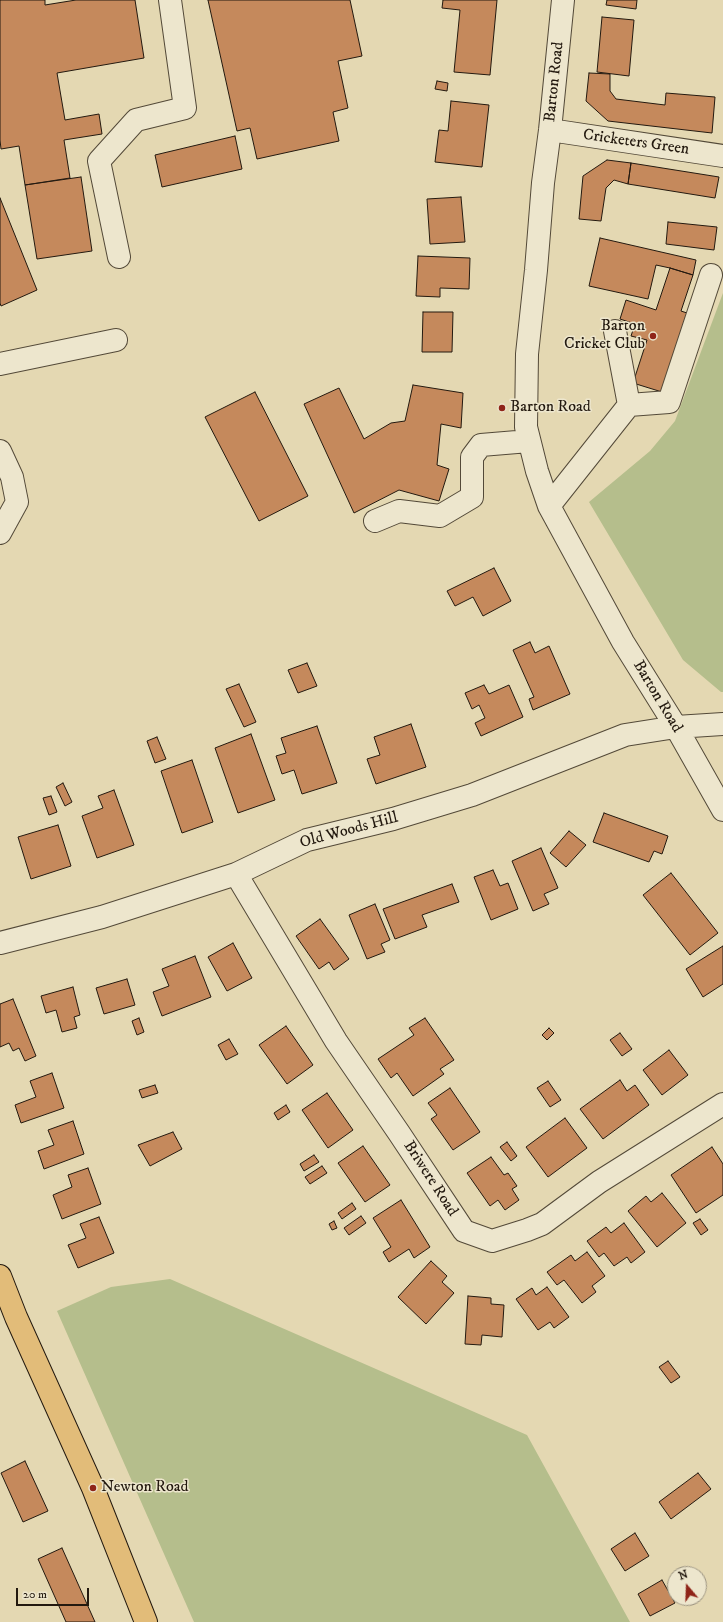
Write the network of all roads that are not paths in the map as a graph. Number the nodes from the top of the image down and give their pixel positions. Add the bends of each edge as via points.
1 (170, 0) edge
2 (563, 0) edge
3 (550, 130) junction
4 (723, 156) edge
5 (119, 257) dead end
6 (711, 275) dead end
7 (615, 332) dead end
8 (116, 340) dead end
9 (0, 364) edge
10 (629, 405) junction
11 (529, 441) junction
12 (0, 451) edge
13 (549, 506) junction
14 (376, 521) dead end
15 (0, 533) edge
16 (723, 724) edge
17 (676, 727) junction
18 (723, 810) edge
19 (236, 874) junction
20 (0, 943) edge
21 (723, 1104) edge
22 (0, 1276) edge
23 (146, 1622) edge

1 - 5 street via 185,108 136,120 99,161
2 - 3 street, Barton Road
3 - 4 street, Cricketers Green
3 - 11 street, Barton Road via 527,354 526,427
6 - 10 street via 669,402
7 - 10 street
8 - 9 street
10 - 13 street
11 - 13 street, Barton Road
11 - 14 street via 481,445 472,457 472,497 440,516 399,511
12 - 15 street via 12,478 17,502
13 - 17 street, Barton Road via 623,642
16 - 17 street, Old Woods Hill
17 - 18 street, Barton Road
17 - 19 street, Old Woods Hill via 624,735 472,795 393,819 307,840
19 - 20 street, Old Woods Hill via 102,917
19 - 21 street, Briwere Road via 336,1041 464,1231 492,1241 542,1224 599,1182
22 - 23 main road via 93,1488

